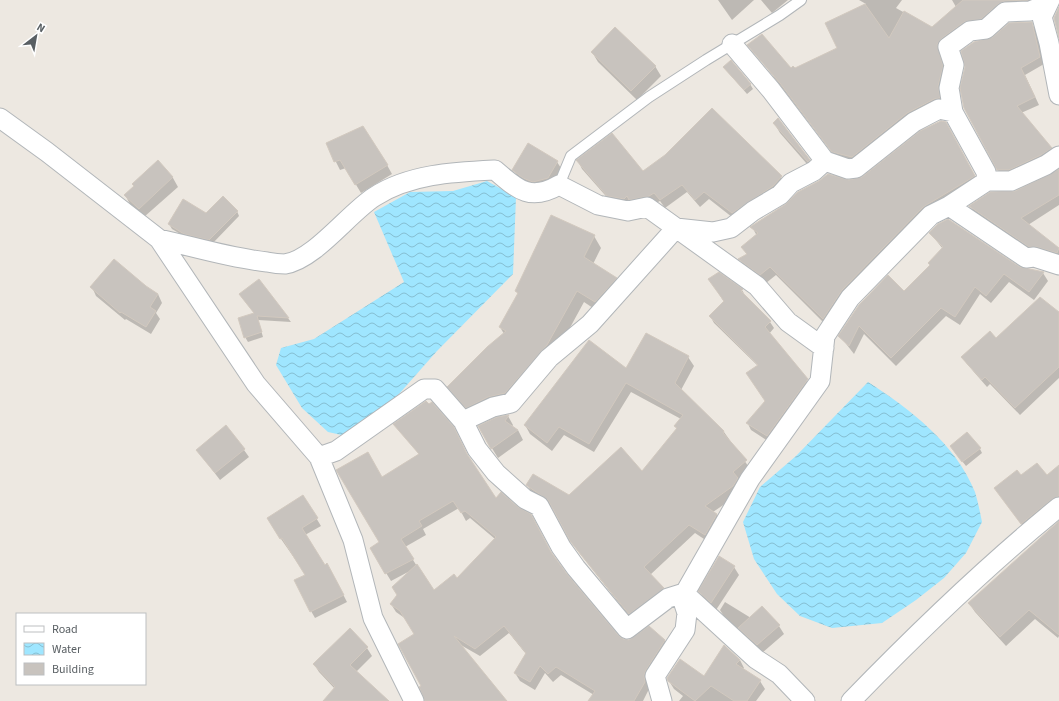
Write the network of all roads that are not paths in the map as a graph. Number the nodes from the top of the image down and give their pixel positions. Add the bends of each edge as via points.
1 (802, 0) edge
2 (1049, 2) edge
3 (732, 44) junction
4 (1059, 95) edge
5 (953, 112) junction
6 (0, 118) edge
7 (1059, 156) edge
8 (825, 162) junction
9 (987, 181) junction
10 (559, 185) junction
11 (949, 206) junction
12 (676, 228) junction
13 (159, 238) junction
14 (1059, 265) edge
15 (824, 348) junction
16 (463, 421) junction
17 (319, 457) junction
18 (1059, 507) edge
19 (684, 593) junction
20 (414, 701) edge
21 (662, 701) edge
22 (805, 701) edge
23 (851, 701) edge

1 - 3 lane
2 - 4 street via 1042,17
2 - 5 street via 1030,11 1005,12 986,29 970,31 948,47 954,65 949,88
3 - 8 street via 771,90
3 - 10 lane via 649,97 571,156
5 - 8 street via 939,109 914,122 856,168 848,169
5 - 9 street via 986,172
6 - 13 street
7 - 9 street via 1011,181
8 - 12 street via 791,183 780,195 752,211 731,228 714,232
9 - 11 street
10 - 12 street via 598,205 628,211 647,207
10 - 13 street via 553,189 528,194 512,185 495,170 438,175 399,183 374,197 311,253 285,264 228,255
11 - 14 street via 1026,258 1034,257
11 - 15 street via 931,215 850,298 825,336
12 - 15 street via 757,286 788,322
12 - 16 street via 590,324 550,358 511,403 493,407
13 - 17 street via 256,384
15 - 19 street via 820,382 750,479
16 - 17 street via 435,388 424,389 336,452
16 - 19 street via 477,449 496,473 525,499 539,506 561,547 576,568 627,629 668,598
17 - 20 street via 353,540 373,618
18 - 23 street via 931,620
19 - 21 street via 682,598 687,613 685,630 655,676
19 - 22 street via 756,659 779,674

